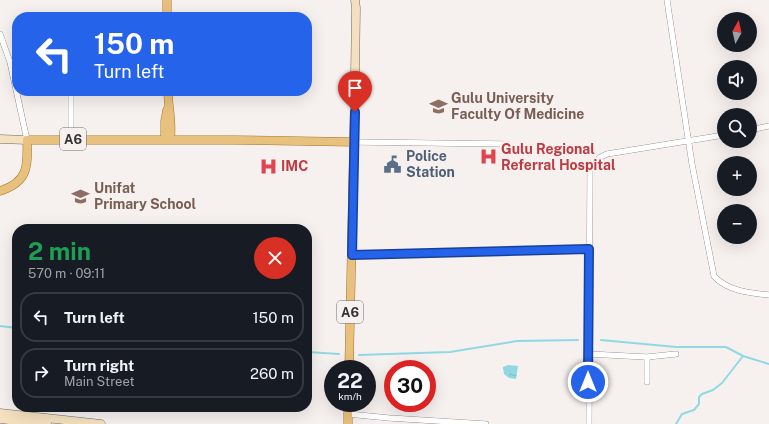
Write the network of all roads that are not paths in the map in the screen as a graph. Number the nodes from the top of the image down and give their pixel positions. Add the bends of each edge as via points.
1 (167, 0) edge
2 (667, 0) edge
3 (357, 3) edge
4 (167, 12) edge
5 (0, 34) edge
6 (12, 71) edge
7 (17, 96) edge
8 (71, 96) edge
9 (168, 96) edge
10 (169, 123) junction
11 (769, 126) edge
12 (757, 129) edge
13 (717, 136) edge
14 (71, 139) junction
15 (0, 140) edge
16 (27, 140) junction
17 (151, 140) junction
18 (168, 140) junction
19 (183, 140) junction
20 (354, 142) junction
21 (689, 142) junction
22 (507, 144) dead end
23 (0, 191) edge
24 (589, 249) junction
25 (352, 255) junction
26 (769, 295) edge
27 (588, 354) junction
28 (676, 354) dead end
29 (647, 357) junction
30 (349, 360) edge
31 (647, 382) dead end
32 (0, 413) edge
33 (348, 414) joint
34 (0, 419) edge
35 (47, 424) edge
36 (101, 424) edge
37 (348, 424) edge
38 (486, 424) edge
39 (589, 424) edge

1 - 4 main road
2 - 21 street
3 - 20 street
5 - 6 street
7 - 16 street
8 - 14 street
9 - 10 main road
10 - 17 main road
10 - 18 main road
10 - 19 main road
11 - 12 street
13 - 21 street
14 - 16 main road, A6
14 - 17 main road, A6
15 - 16 street
16 - 23 main road via 27,161 23,177 11,188
17 - 18 main road, A6
18 - 19 main road, A6
19 - 20 main road, A6
20 - 22 street
20 - 25 main road, A6
21 - 24 street via 607,154 594,163 588,179
21 - 26 street via 714,276 723,285 732,289
24 - 25 street
24 - 27 street
25 - 30 main road, A6
27 - 29 street
27 - 39 street
28 - 29 street
29 - 31 street
32 - 36 street
33 - 37 main road
33 - 38 street
34 - 35 street

